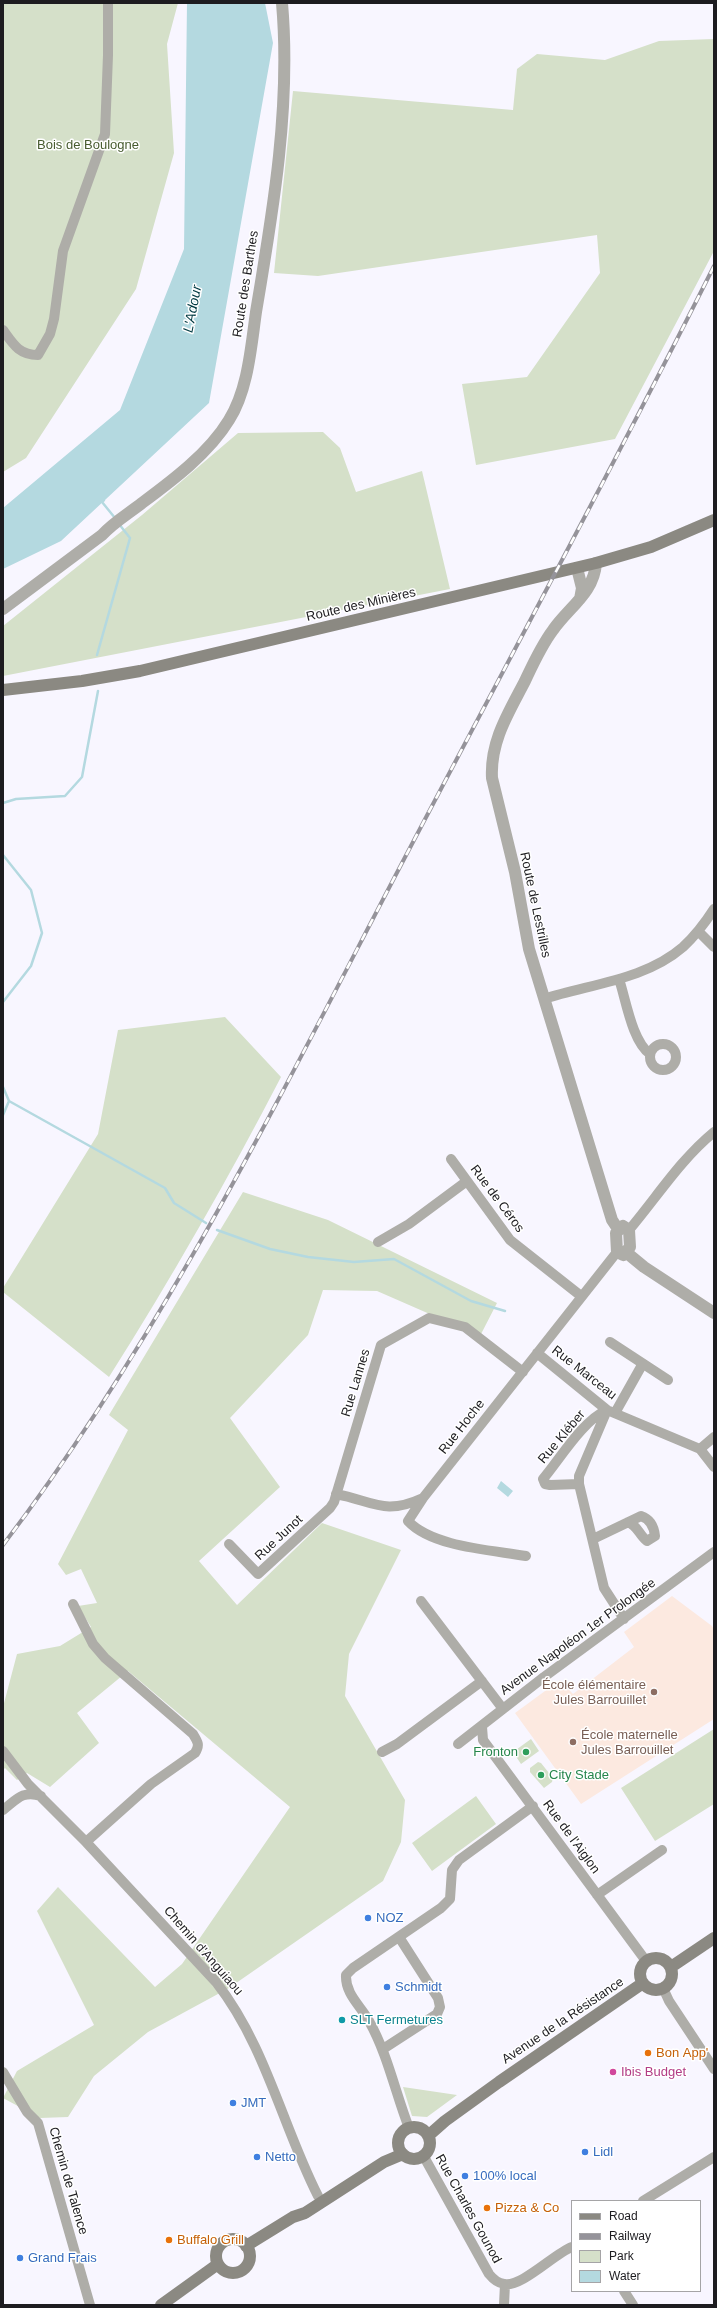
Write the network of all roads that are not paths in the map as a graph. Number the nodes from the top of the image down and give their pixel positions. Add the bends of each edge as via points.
1 (108, 3) edge
2 (282, 3) edge
3 (3, 330) edge
4 (714, 520) edge
5 (596, 563) junction
6 (577, 568) junction
7 (580, 599) junction
8 (3, 609) edge
9 (4, 691) edge
10 (714, 909) edge
11 (698, 932) junction
12 (714, 947) edge
13 (619, 979) junction
14 (544, 999) junction
15 (650, 1054) dead end
16 (714, 1132) edge
17 (451, 1159) dead end
18 (467, 1181) junction
19 (623, 1229) junction
20 (378, 1242) dead end
21 (622, 1252) junction
22 (581, 1296) junction
23 (714, 1313) edge
24 (610, 1342) dead end
25 (537, 1352) junction
26 (642, 1365) junction
27 (523, 1372) junction
28 (668, 1380) dead end
29 (611, 1411) junction
30 (714, 1437) edge
31 (700, 1449) junction
32 (714, 1467) edge
33 (579, 1484) junction
34 (336, 1494) junction
35 (423, 1498) junction
36 (330, 1508) joint
37 (628, 1522) dead end
38 (593, 1540) junction
39 (229, 1544) dead end
40 (714, 1552) edge
41 (526, 1556) dead end
42 (421, 1601) dead end
43 (72, 1604) dead end
44 (624, 1619) junction
45 (482, 1681) junction
46 (503, 1709) junction
47 (482, 1727) junction
48 (458, 1744) dead end
49 (3, 1751) edge
50 (382, 1752) dead end
51 (41, 1796) junction
52 (533, 1806) junction
53 (3, 1810) edge
54 (86, 1842) junction
55 (662, 1850) dead end
56 (597, 1895) junction
57 (399, 1937) junction
58 (714, 1938) edge
59 (646, 1961) junction
60 (671, 1967) junction
61 (643, 1983) junction
62 (663, 1988) junction
63 (383, 2049) junction
64 (714, 2069) edge
65 (3, 2072) edge
66 (409, 2128) junction
67 (426, 2133) junction
68 (401, 2150) junction
69 (423, 2155) junction
70 (714, 2157) edge
71 (318, 2196) junction
72 (645, 2200) edge
73 (293, 2217) junction
74 (246, 2246) junction
75 (571, 2246) edge
76 (218, 2264) junction
77 (505, 2284) junction
78 (625, 2292) edge
79 (90, 2305) edge
80 (161, 2305) edge
81 (504, 2305) edge
82 (633, 2305) edge

1 - 3 street via 105,134 63,251 50,334 38,355 28,355 18,350
2 - 8 street, Route des Barthes via 284,64 277,177 253,334 240,394 229,420 212,443 142,504
4 - 5 main road, Route des Minières via 651,547
5 - 6 main road, Route des Minières
5 - 7 street, Route de Lestrilles via 591,586
6 - 7 street via 582,588
6 - 9 main road, Route des Minières via 148,670
7 - 14 street, Route de Lestrilles via 552,630 538,654 504,721 496,741 492,766 492,778 515,872 529,949
10 - 11 street
11 - 12 street
11 - 13 street via 669,957 648,969
13 - 14 street
13 - 15 street via 642,1048
14 - 19 street, Route de Lestrilles via 612,1220
16 - 19 street via 694,1149
17 - 18 street, Rue de Céros
18 - 20 street via 409,1224
18 - 22 street, Rue de Céros via 510,1240
19 - 21 street via 630,1247
21 - 22 street, Rue Hoche
21 - 23 street
22 - 25 street, Rue Hoche
24 - 26 street
25 - 27 street, Rue Hoche
25 - 29 street, Rue Marceau
26 - 28 street
26 - 29 street, Rue Marceau
27 - 34 street, Rue Lannes via 465,1327 429,1318 381,1345
27 - 35 street, Rue Hoche
29 - 31 street, Rue Marceau
29 - 33 street, Rue Kléber via 579,1476
29 - 33 street, Rue Kléber via 598,1414 588,1423 544,1479 545,1484 550,1485
30 - 31 street
31 - 32 street, Rue Marceau
33 - 38 street, Rue Kléber
34 - 35 street via 387,1508 398,1508
34 - 36 street, Rue Lannes
35 - 41 street, Rue Hoche via 408,1521 416,1530 446,1541
36 - 39 street, Rue Junot via 258,1574
37 - 38 street
38 - 44 street, Rue Kléber via 604,1588
40 - 44 street, Avenue Napoléon 1er Prolongée
42 - 45 street
43 - 54 street via 93,1644 105,1658 193,1734 198,1742 194,1753 152,1784
44 - 46 street, Avenue Napoléon 1er Prolongée
45 - 46 street
45 - 50 street via 397,1744
46 - 47 street, Avenue Napoléon 1er Prolongée
47 - 48 street, Avenue Napoléon 1er Prolongée
47 - 52 street, Rue de l'Aiglon via 483,1740
49 - 51 street, Chemin d'Anguiaou via 28,1784
51 - 53 street via 33,1793 23,1794
51 - 54 street, Chemin d'Anguiaou
52 - 56 street, Rue de l'Aiglon
52 - 57 street via 459,1860 452,1870 450,1899
54 - 71 street, Chemin d'Anguiaou via 216,1982 237,2010 251,2034
55 - 56 street
56 - 59 street, Rue de l'Aiglon
57 - 63 street via 346,1975 350,1993 369,2020
57 - 63 street via 438,1998 440,2007 437,2014
58 - 60 main road
59 - 60 main road via 660,1958
59 - 61 main road via 640,1974
60 - 62 main road via 671,1979
61 - 62 main road via 652,1989
61 - 67 main road, Avenue de la Résistance
62 - 64 street
63 - 66 street
65 - 79 street, Chemin de Talence via 27,2112 38,2123
66 - 67 main road
66 - 68 main road via 401,2133
67 - 69 main road via 429,2147
68 - 69 main road via 410,2158
68 - 71 main road
68 - 73 main road via 305,2213
69 - 77 street, Rue Charles Gounod via 489,2274
70 - 72 street
71 - 73 main road
73 - 74 main road
74 - 76 main road via 236,2239 224,2242 216,2252
74 - 76 main road via 250,2259 242,2270 228,2273
75 - 77 street via 562,2250 518,2282
76 - 80 main road via 209,2273
77 - 81 street
78 - 82 street

